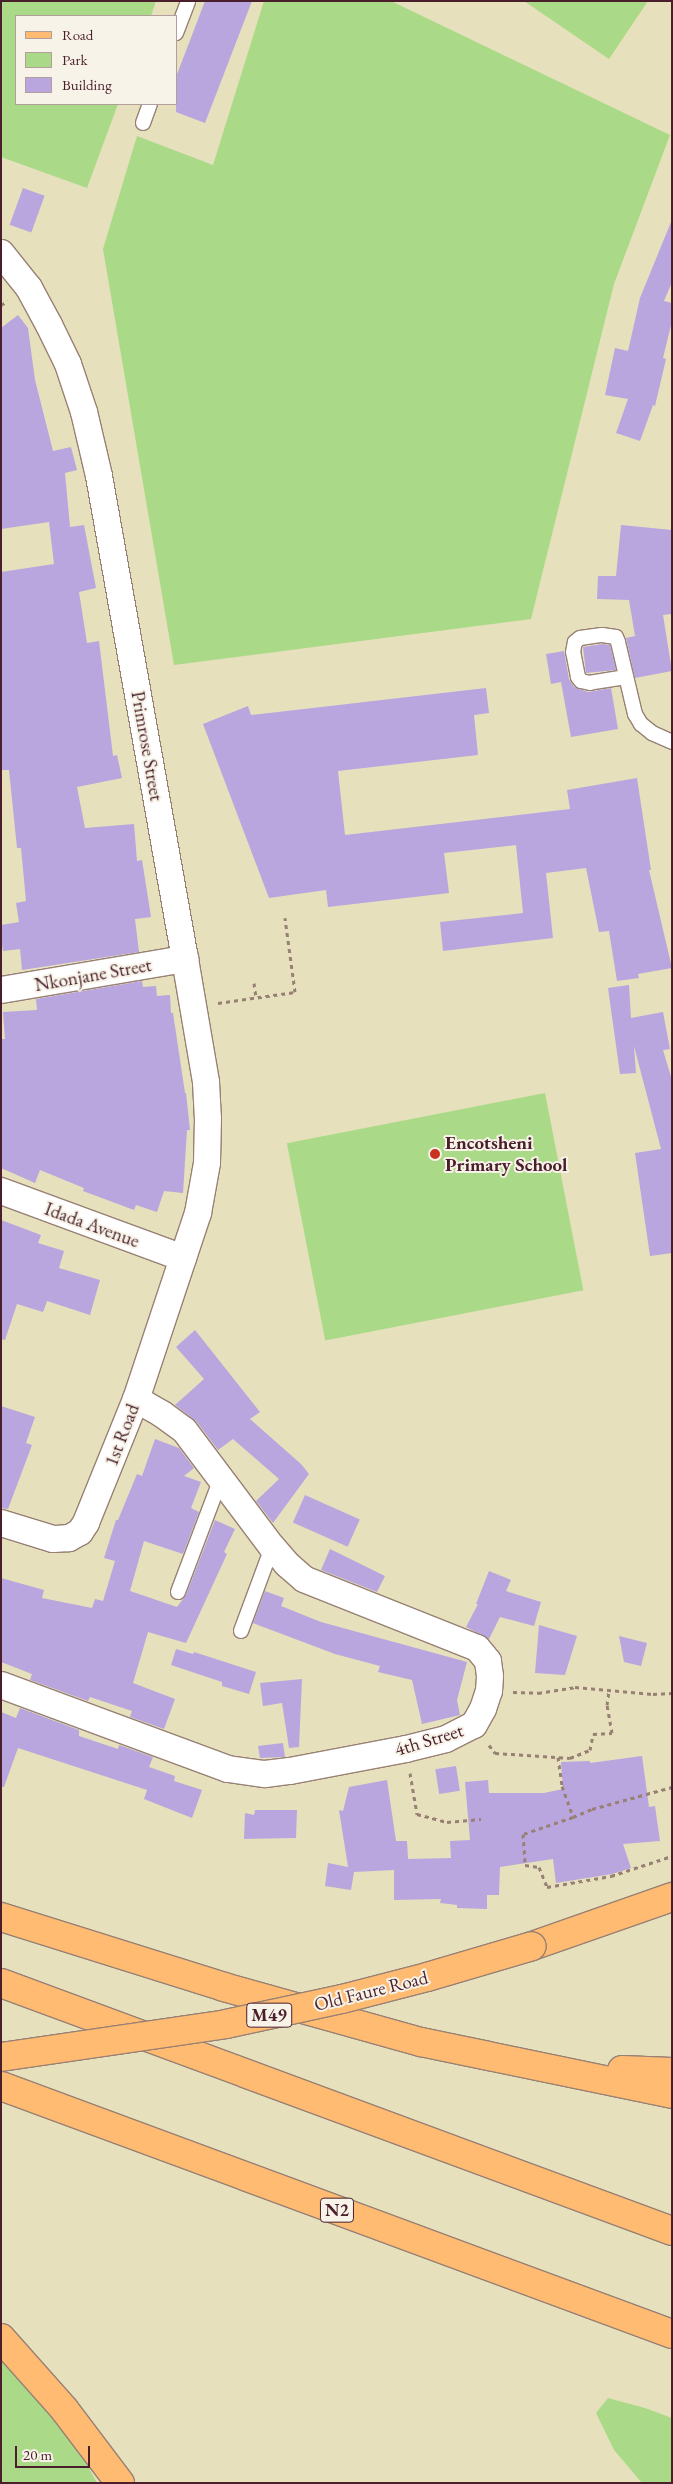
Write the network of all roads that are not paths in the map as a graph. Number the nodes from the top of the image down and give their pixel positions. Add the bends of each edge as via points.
1 (188, 1) edge
2 (178, 28) edge
3 (150, 105) edge
4 (143, 123) dead end
5 (1, 253) edge
6 (626, 677) dead end
7 (672, 742) edge
8 (186, 959) junction
9 (1, 990) edge
10 (1, 1192) edge
11 (183, 1258) junction
12 (136, 1399) junction
13 (221, 1478) junction
14 (1, 1523) edge
15 (272, 1547) junction
16 (178, 1592) dead end
17 (241, 1631) dead end
18 (1, 1684) edge
19 (672, 1897) edge
20 (1, 1917) edge
21 (1, 1983) edge
22 (1, 2057) edge
23 (546, 2068) junction
24 (672, 2072) edge
25 (1, 2086) edge
26 (672, 2094) edge
27 (672, 2231) edge
28 (672, 2334) edge
29 (1, 2338) edge
30 (120, 2483) edge

1 - 2 lane
3 - 4 lane
5 - 8 street, Primrose Street via 29,288 50,325 68,364 84,412 99,476
6 - 7 lane via 635,714 641,724
8 - 9 street, Nkonjane Street
8 - 11 street, Primrose Street via 206,1082 208,1118 207,1163 200,1204
10 - 11 street, Idada Avenue
11 - 12 street, 1st Road
12 - 13 street, 4th Street via 184,1430
12 - 14 street, 1st Road via 94,1506 80,1532 69,1538 53,1539
13 - 15 street, 4th Street
13 - 16 lane
15 - 17 lane
15 - 18 street, 4th Street via 304,1579 477,1648 488,1661 490,1676 489,1691 474,1726 446,1739 406,1749 290,1771 247,1773 200,1760
19 - 22 main road, Old Faure Road / M49, bridge via 532,1946 418,1979 246,2020
20 - 23 main road via 224,1987 422,2042
21 - 27 main road
23 - 24 main road
23 - 26 main road
25 - 28 main road, N2
29 - 30 main road via 64,2409

